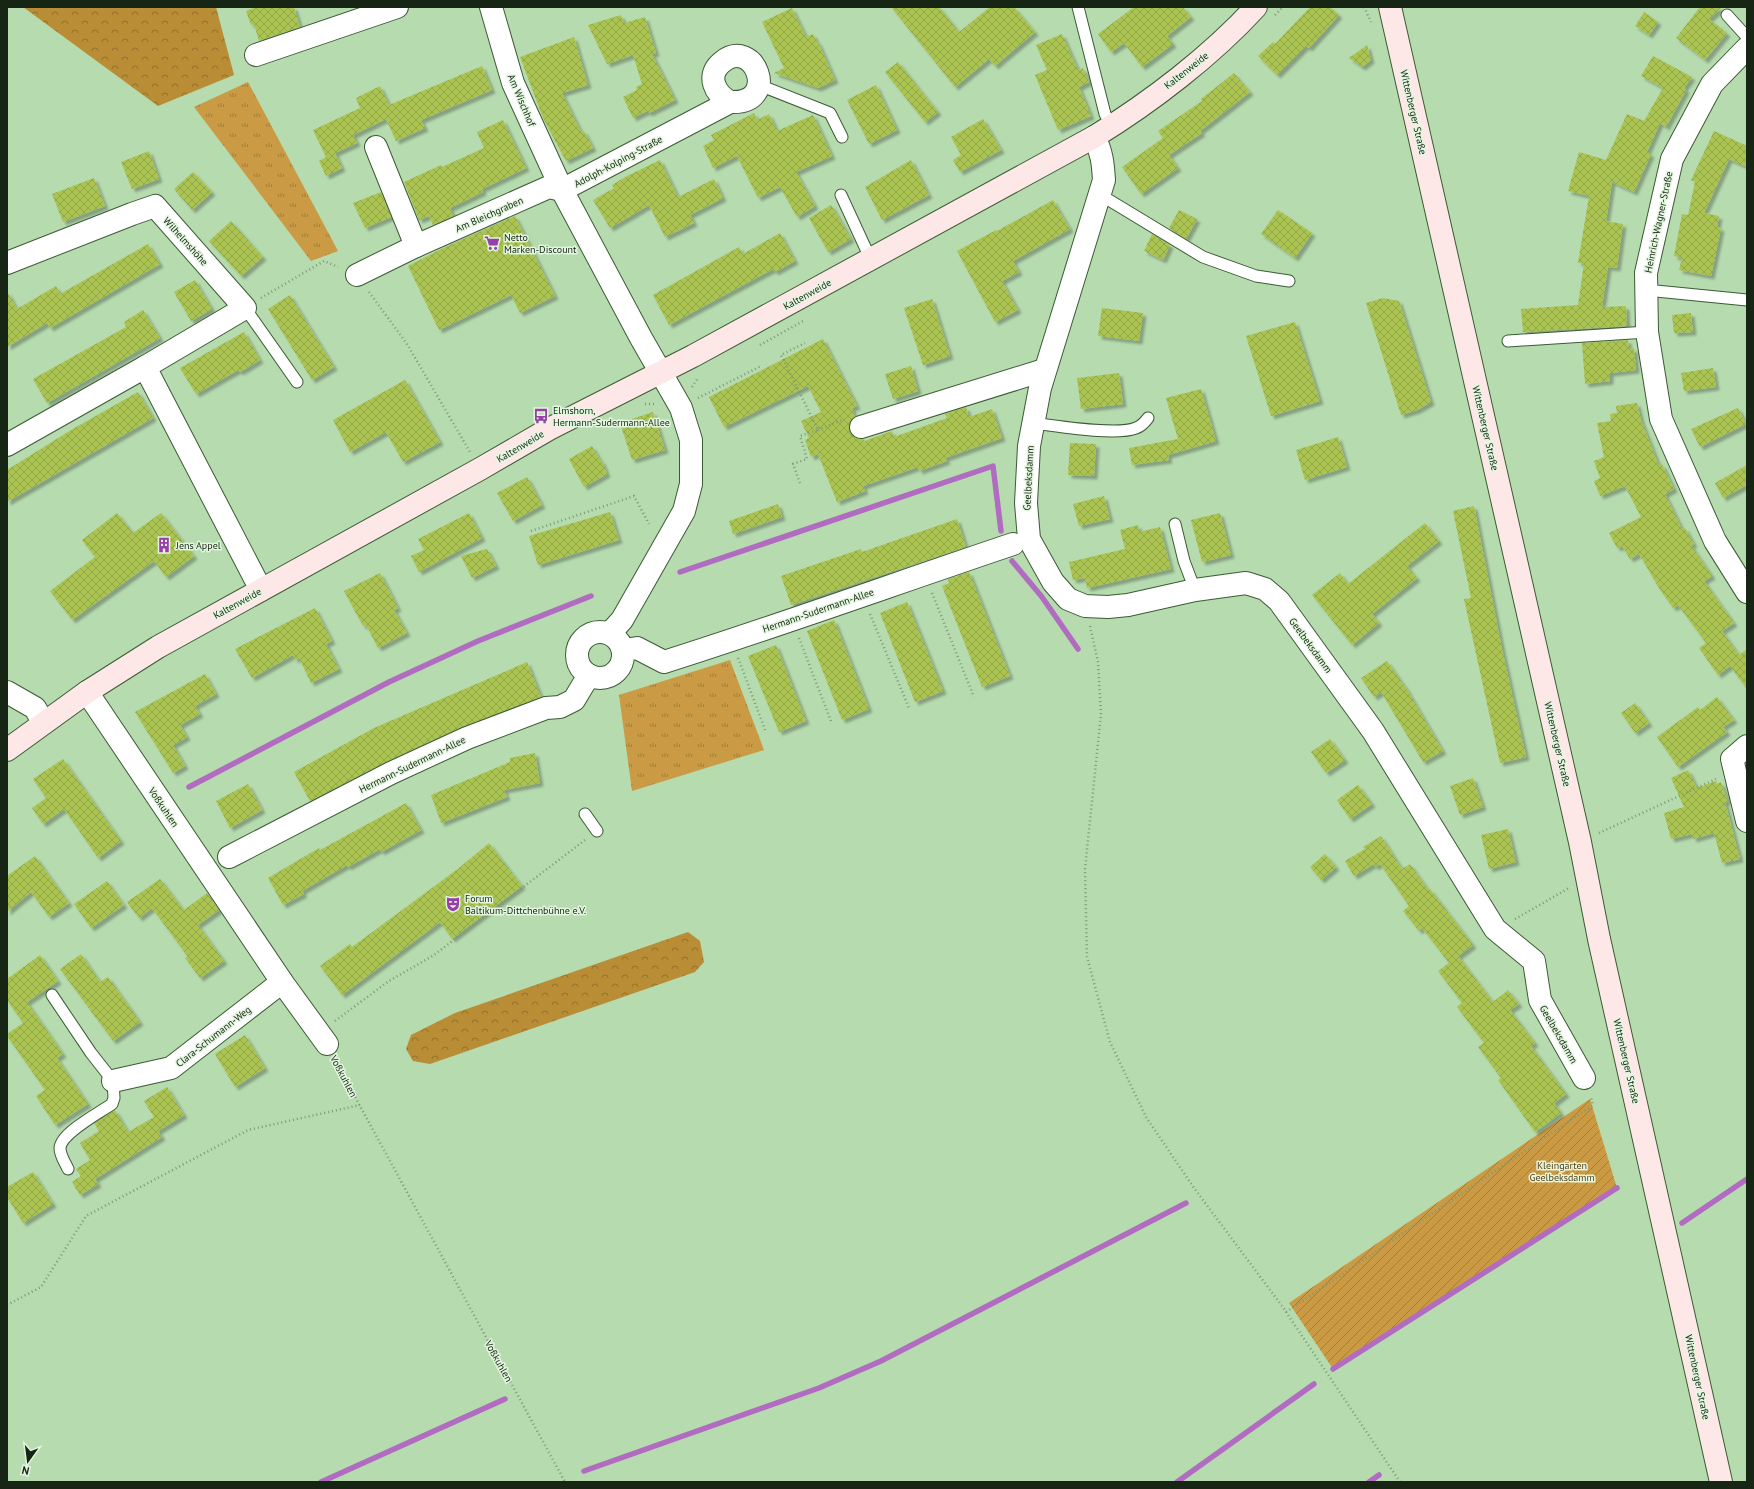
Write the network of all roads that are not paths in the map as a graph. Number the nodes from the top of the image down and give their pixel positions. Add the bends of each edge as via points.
1 (397, 7) edge
2 (491, 7) edge
3 (1078, 7) edge
4 (1256, 7) edge
5 (1382, 7) edge
6 (1727, 14) dead end
7 (1392, 16) edge
8 (1747, 37) edge
9 (1747, 48) edge
10 (256, 55) dead end
11 (759, 85) junction
12 (730, 102) junction
13 (1103, 132) junction
14 (842, 137) dead end
15 (376, 147) dead end
16 (562, 190) junction
17 (1099, 194) junction
18 (841, 195) dead end
19 (416, 246) junction
20 (871, 260) junction
21 (7, 263) edge
22 (357, 275) road end
23 (1289, 281) dead end
24 (1646, 290) junction
25 (1747, 300) edge
26 (245, 308) junction
27 (1647, 332) junction
28 (1508, 340) dead end
29 (145, 367) junction
30 (1044, 370) junction
31 (662, 372) junction
32 (297, 382) dead end
33 (1148, 418) dead end
34 (1033, 423) junction
35 (862, 427) dead end
36 (7, 445) edge
37 (1175, 524) dead end
38 (1013, 544) dead end
39 (261, 590) junction
40 (1195, 590) junction
41 (1747, 592) edge
42 (610, 633) junction
43 (624, 650) junction
44 (588, 675) junction
45 (7, 692) edge
46 (87, 692) junction
47 (43, 722) junction
48 (7, 750) edge
49 (1738, 758) edge
50 (584, 814) dead end
51 (1747, 821) edge
52 (597, 831) road end
53 (229, 857) dead end
54 (282, 982) junction
55 (52, 996) dead end
56 (322, 1038) road end
57 (1584, 1078) road end
58 (113, 1081) junction
59 (68, 1169) dead end
60 (1721, 1482) edge

1 - 10 street
2 - 16 street, Am Wischhof via 513,83
3 - 13 lane via 1105,114
4 - 13 main road, Kaltenweide via 1192,68
5 - 7 main road
6 - 8 lane
7 - 60 main road, Wittenberger Straße via 1580,842
9 - 24 street, Heinrich-Wagner-Straße via 1712,84 1672,159 1646,273
11 - 12 street, Adolph-Kolping-Straße via 748,99
11 - 12 street via 759,76 750,61 733,56 724,59 714,73 713,82 716,91
11 - 14 lane via 830,113
12 - 16 street, Adolph-Kolping-Straße
13 - 17 street, Geelbeksdamm via 1101,148 1104,180
13 - 20 main road, Kaltenweide
15 - 19 street
16 - 19 street, Am Bleichgraben via 549,187
16 - 31 street, Adolph-Kolping-Straße via 641,338
17 - 23 lane via 1203,257 1256,276
17 - 30 street, Geelbeksdamm
18 - 20 lane
19 - 22 street, Am Bleichgraben
20 - 31 main road, Kaltenweide
21 - 26 street, Wilhelmshöhe via 155,206
24 - 25 lane
24 - 27 street, Heinrich-Wagner-Straße
26 - 29 street
26 - 32 lane
27 - 28 lane
27 - 41 street, Heinrich-Wagner-Straße via 1661,419 1715,542
29 - 36 street
29 - 39 street
30 - 34 street, Geelbeksdamm
30 - 35 street
31 - 39 main road, Kaltenweide via 549,429
31 - 42 street via 681,408 691,440 691,484 684,510 671,535 622,620
33 - 34 lane via 1144,424 1136,428 1120,431
34 - 40 street, Geelbeksdamm via 1026,503 1029,540 1053,582 1068,599 1085,606 1108,607
37 - 40 lane via 1184,561
38 - 43 street, Hermann-Sudermann-Allee via 664,662 637,648
39 - 46 main road, Kaltenweide via 158,647
40 - 57 street, Geelbeksdamm via 1246,583 1265,589 1279,601 1373,731 1496,929 1534,961 1540,1000
42 - 43 street via 619,640
42 - 44 street via 604,631 590,634 580,644 577,658
43 - 44 street via 617,672 603,678
44 - 53 street, Hermann-Sudermann-Allee via 574,700 467,738 391,773
45 - 47 street via 35,708
46 - 47 main road, Kaltenweide
46 - 54 street, Voßkuhlen
47 - 48 main road, Kaltenweide
49 - 51 street
50 - 52 lane
54 - 56 street, Voßkuhlen
54 - 58 street, Clara-Schumann-Weg via 171,1068
55 - 58 lane
58 - 59 lane via 112,1104 63,1138 61,1156

